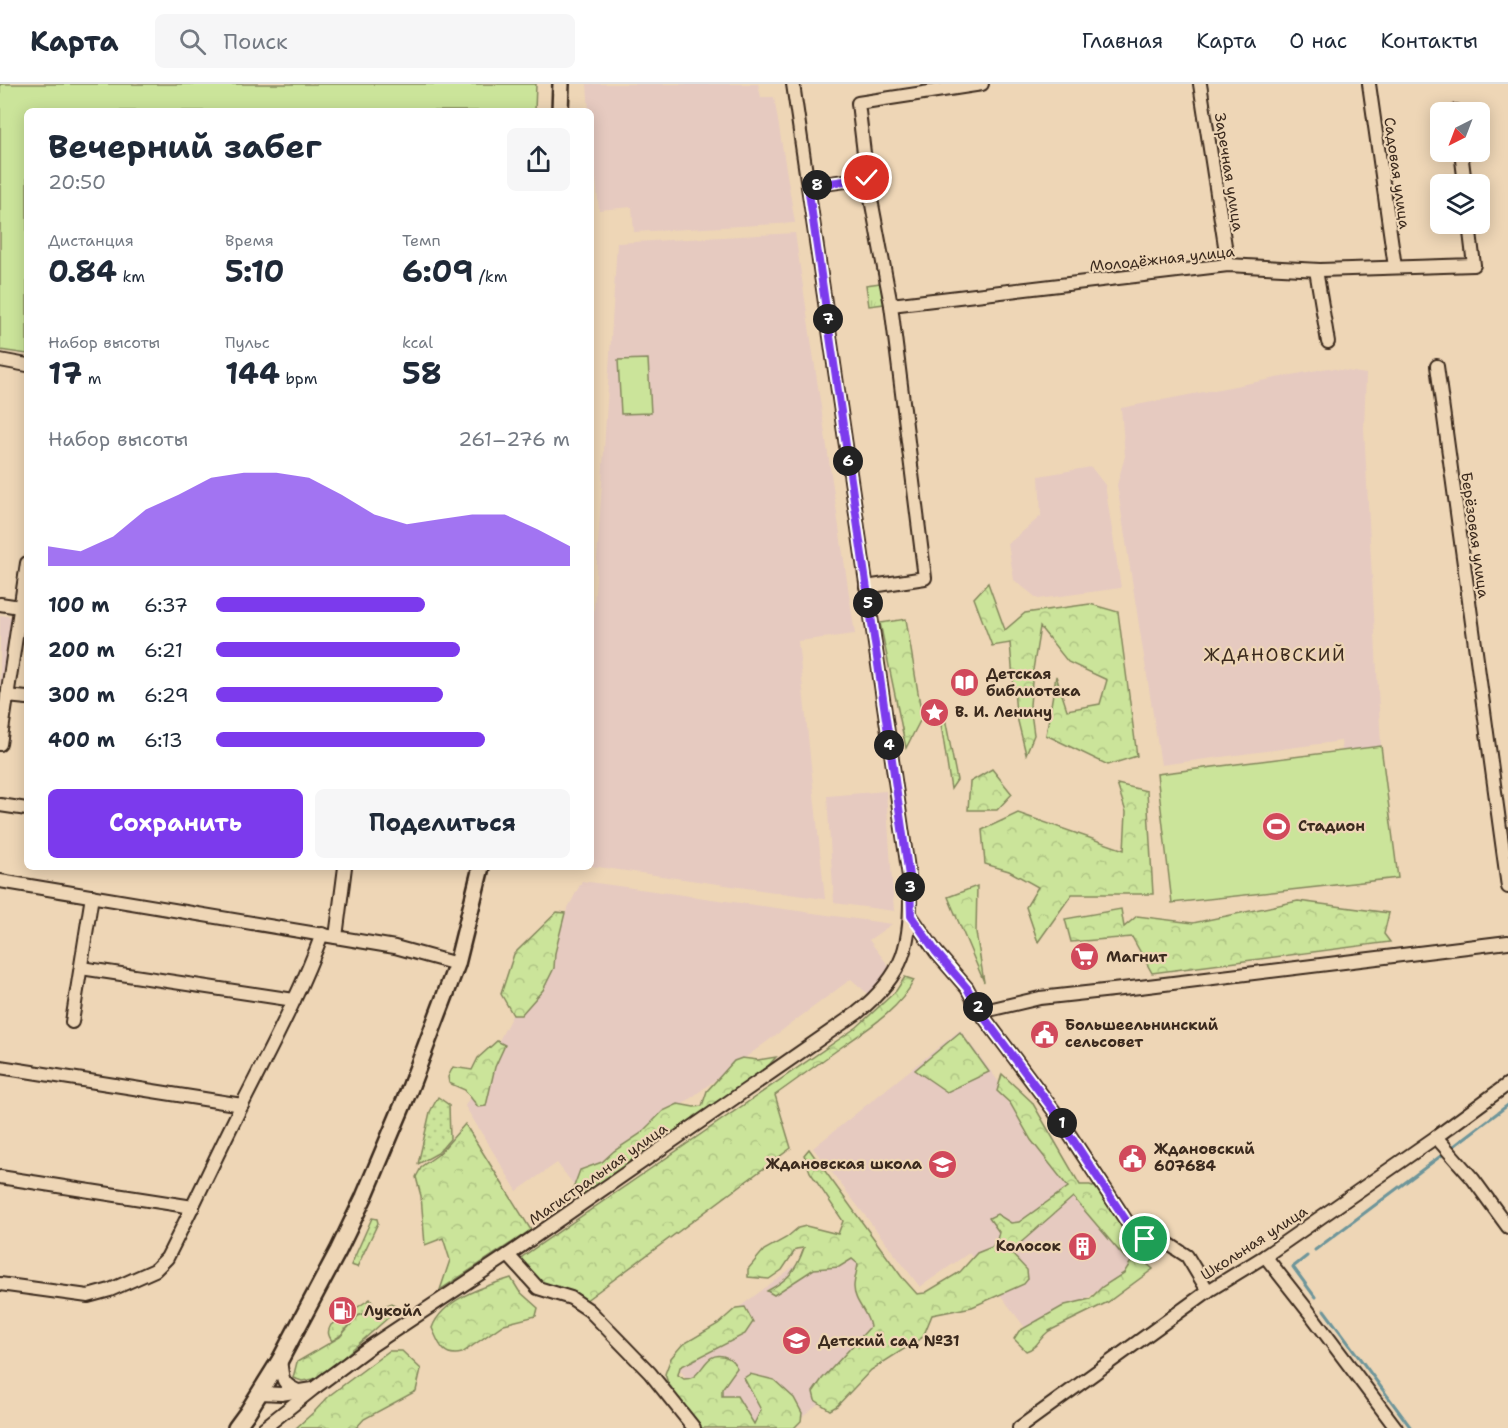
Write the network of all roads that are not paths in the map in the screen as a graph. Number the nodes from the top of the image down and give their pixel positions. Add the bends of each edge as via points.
1 (561, 84) edge
2 (793, 84) edge
3 (982, 84) edge
4 (1200, 84) edge
5 (1369, 84) edge
6 (560, 108) edge
7 (867, 178) junction
8 (808, 186) junction
9 (1470, 234) edge
10 (1228, 265) junction
11 (1395, 267) junction
12 (1316, 270) junction
13 (891, 305) junction
14 (1328, 342) dead end
15 (0, 360) edge
16 (24, 364) edge
17 (1437, 366) dead end
18 (866, 586) junction
19 (24, 594) edge
20 (0, 604) edge
21 (20, 607) junction
22 (7, 696) junction
23 (24, 698) edge
24 (0, 744) edge
25 (0, 805) edge
26 (24, 809) edge
27 (345, 870) edge
28 (480, 870) edge
29 (0, 881) edge
30 (1508, 887) edge
31 (92, 896) junction
32 (911, 916) junction
33 (322, 934) junction
34 (336, 937) junction
35 (1508, 942) edge
36 (457, 964) junction
37 (81, 968) junction
38 (294, 1000) junction
39 (980, 1012) junction
40 (72, 1022) dead end
41 (0, 1067) edge
42 (1508, 1084) edge
43 (242, 1105) junction
44 (1436, 1137) junction
45 (0, 1177) edge
46 (193, 1207) junction
47 (1508, 1227) edge
48 (508, 1255) junction
49 (1265, 1256) junction
50 (0, 1284) edge
51 (1208, 1291) junction
52 (280, 1360) junction
53 (313, 1389) junction
54 (299, 1391) junction
55 (260, 1393) junction
56 (236, 1428) edge
57 (264, 1428) edge
58 (694, 1428) edge
59 (1019, 1428) edge
60 (1395, 1428) edge

1 - 6 main road
2 - 8 street, Магистральная улица
3 - 7 street via 858,103
4 - 10 street, Заречная улица
5 - 11 street, Садовая улица
7 - 8 street
7 - 13 street
8 - 18 street, Магистральная улица
9 - 11 street, Молодёжная улица via 1474,265
10 - 12 street, Молодёжная улица
10 - 13 street, Молодёжная улица
11 - 12 street, Молодёжная улица
12 - 14 street
13 - 18 street via 925,578
15 - 16 street
17 - 30 street, Берёзовая улица
18 - 32 street, Магистральная улица via 910,883
19 - 21 street
20 - 21 street
21 - 22 street
22 - 23 street
22 - 24 street
25 - 26 street
27 - 34 street
28 - 36 main road
29 - 31 street
31 - 33 street
31 - 37 street
32 - 39 street via 967,988
32 - 48 street, Магистральная улица via 904,953 895,973 873,999
33 - 34 street
33 - 38 street
34 - 36 street via 395,946
35 - 39 street via 1040,998
36 - 52 main road via 364,1197
37 - 38 street
37 - 40 street
38 - 43 street
39 - 51 street via 1054,1111 1129,1225 1145,1239 1167,1242 1187,1256
41 - 43 street
42 - 44 street, Школьная улица
43 - 46 street
44 - 47 street
44 - 49 street, Школьная улица
45 - 46 street
46 - 50 street via 161,1265 110,1290 88,1296
48 - 53 street, Магистральная улица
48 - 58 street via 538,1288 571,1298 589,1310 650,1373
49 - 51 street, Школьная улица
49 - 60 street
51 - 59 street, Школьная улица
52 - 54 street via 282,1378
52 - 55 main road
53 - 54 street
53 - 57 street, Магистральная улица
54 - 55 street
55 - 56 main road

